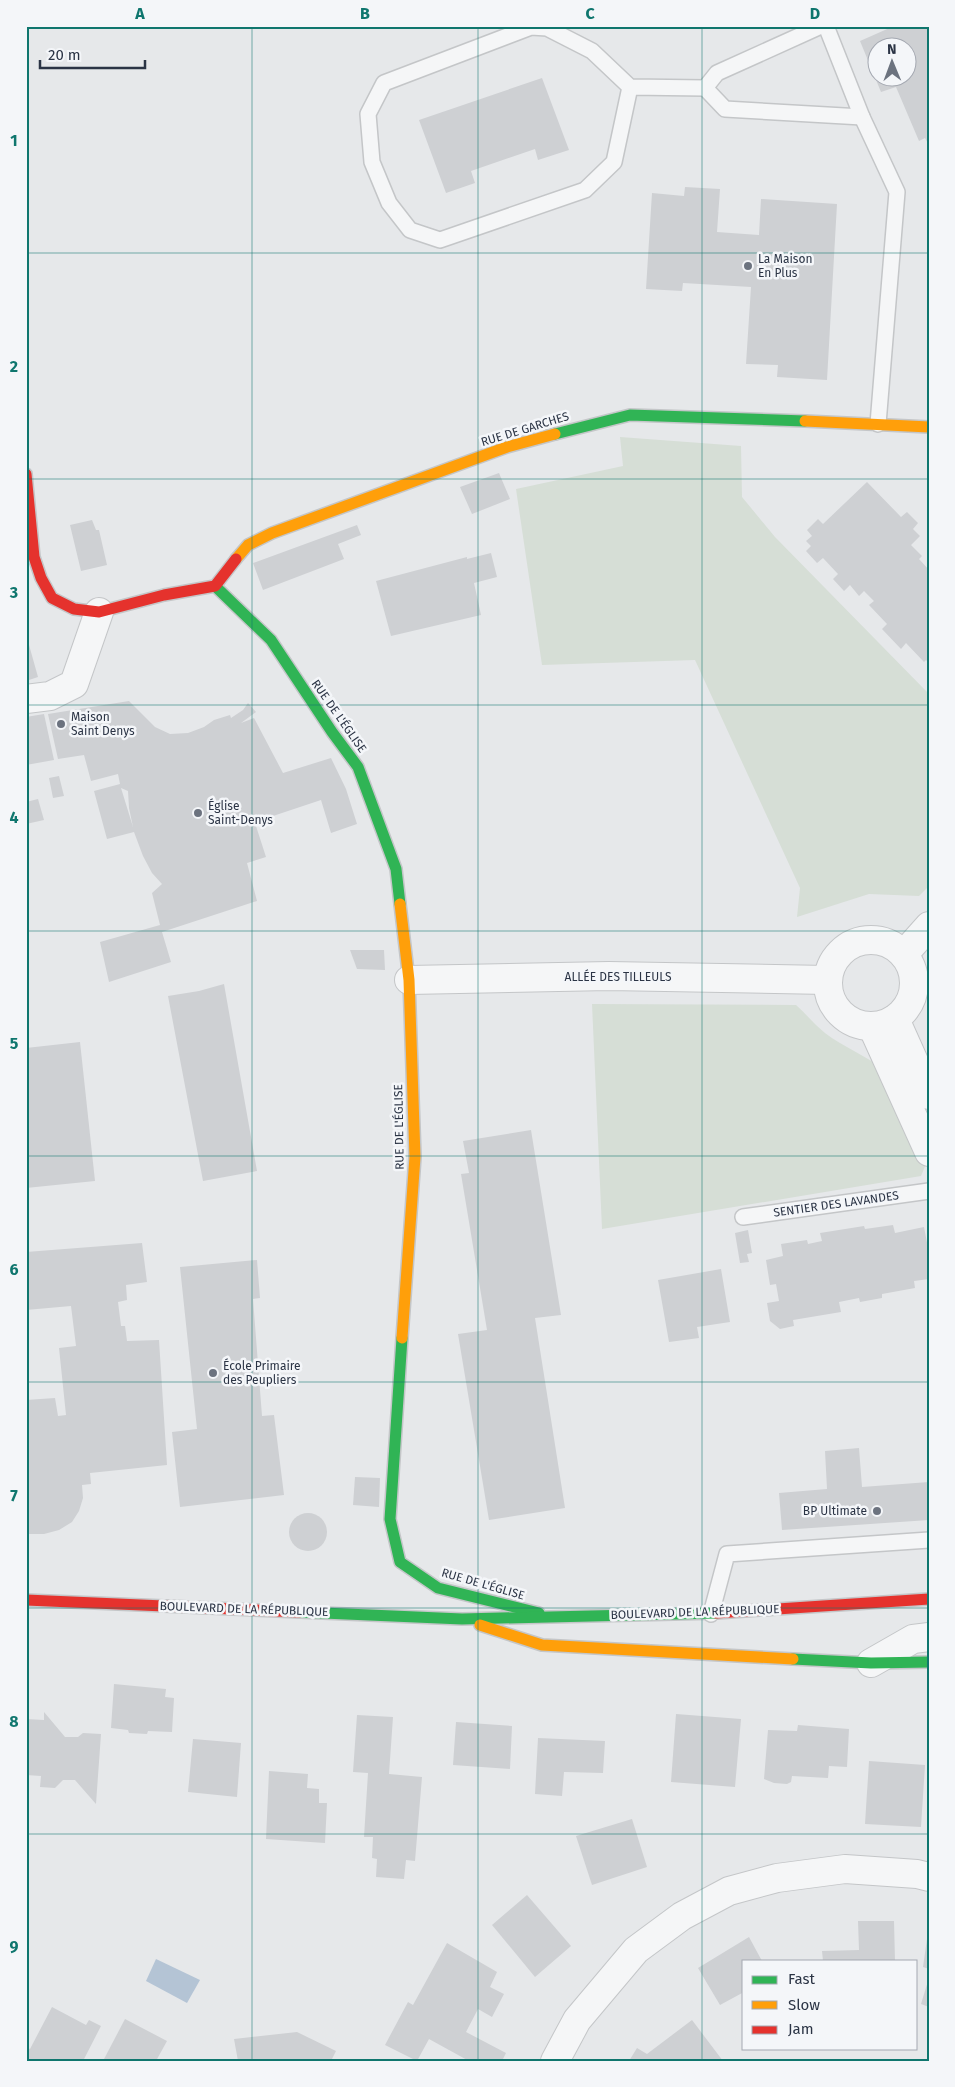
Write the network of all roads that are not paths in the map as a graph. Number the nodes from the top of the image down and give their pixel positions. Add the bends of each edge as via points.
1 (821, 26) edge
2 (826, 26) edge
3 (630, 87) junction
4 (705, 88) junction
5 (862, 117) junction
6 (878, 424) junction
7 (929, 427) edge
8 (26, 474) edge
9 (216, 586) junction
10 (99, 612) junction
11 (26, 699) edge
12 (929, 926) edge
13 (904, 954) junction
14 (409, 980) junction
15 (828, 980) junction
16 (884, 1022) junction
17 (929, 1095) edge
18 (929, 1152) edge
19 (929, 1191) edge
20 (743, 1217) dead end
21 (929, 1540) edge
22 (929, 1599) edge
23 (26, 1600) edge
24 (711, 1614) junction
25 (550, 1616) junction
26 (462, 1618) junction
27 (929, 1637) edge
28 (929, 1662) edge
29 (871, 1663) junction
30 (929, 1877) edge
31 (555, 2061) edge

1 - 4 lane via 717,73
2 - 5 lane
3 - 3 lane via 592,51 547,28 532,27 384,83 368,114 372,162 389,203 410,230 440,240 585,190 614,162
3 - 4 lane
4 - 5 lane via 726,109
5 - 6 lane via 898,192
6 - 7 street, RUE DE GARCHES
6 - 9 street, RUE DE GARCHES via 659,415 630,415 606,420 507,447 272,533 248,545
8 - 10 street via 34,557 40,578 52,598 74,609
9 - 10 street
9 - 14 street, RUE DE L'ÉGLISE via 271,640 358,767 396,869
10 - 11 street via 74,684 50,696
12 - 13 street
13 - 15 street via 878,940 864,940 839,954 831,966
13 - 16 street via 911,966 913,996 906,1009
14 - 15 street, ALLÉE DES TILLEULS via 609,976
14 - 25 street, RUE DE L'ÉGLISE via 415,1157 390,1519 400,1562 438,1588
15 - 16 street via 832,1004 849,1020 860,1025
16 - 17 street
16 - 18 street
19 - 20 lane, SENTIER DES LAVANDES
21 - 24 lane via 727,1554
22 - 24 street, BOULEVARD DE LA RÉPUBLIQUE
23 - 26 street, BOULEVARD DE LA RÉPUBLIQUE
24 - 25 street, BOULEVARD DE LA RÉPUBLIQUE
25 - 26 street, BOULEVARD DE LA RÉPUBLIQUE
26 - 29 street, BOULEVARD DE LA RÉPUBLIQUE via 542,1645
27 - 29 street via 914,1639
28 - 29 street, BOULEVARD DE LA RÉPUBLIQUE
30 - 31 street via 844,1868 777,1878 729,1891 682,1916 636,1950 577,2020

